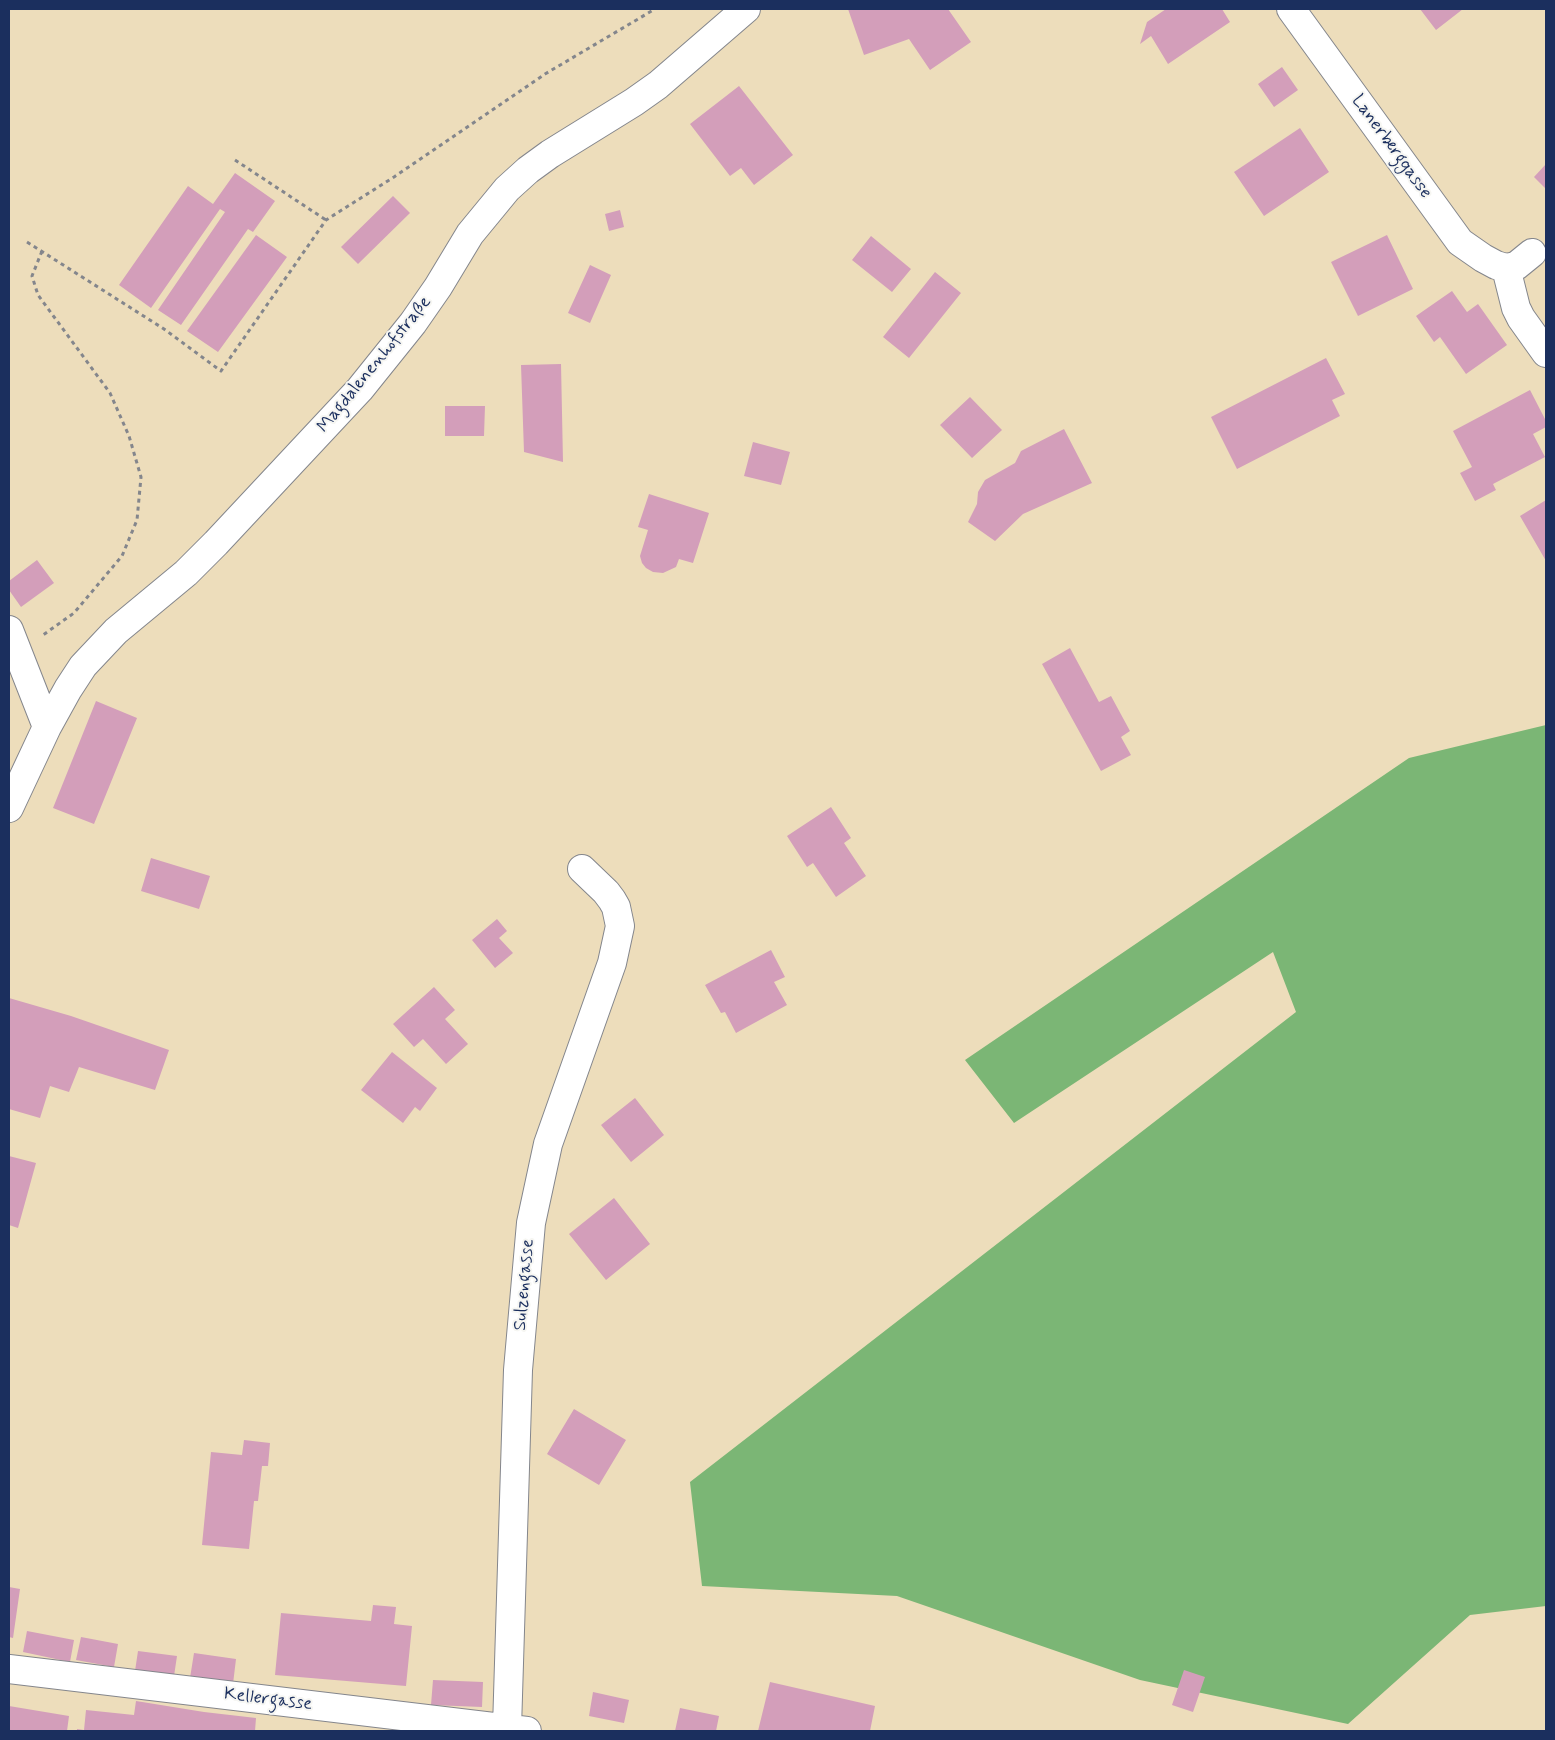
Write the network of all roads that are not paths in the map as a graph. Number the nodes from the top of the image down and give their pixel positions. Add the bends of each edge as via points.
1 (746, 9) edge
2 (1291, 9) edge
3 (1532, 253) dead end
4 (1506, 268) junction
5 (1546, 354) edge
6 (14, 641) edge
7 (47, 727) junction
8 (9, 808) edge
9 (582, 869) dead end
10 (9, 1669) edge
11 (517, 1730) edge

1 - 7 street, Magdalenenhofstraße via 658,85 550,154 507,188 470,234 413,323 360,389 186,573 98,648 68,689
2 - 4 street, Lanerberggasse via 1460,242 1483,258
3 - 4 street via 1516,266
4 - 5 street via 1518,313
6 - 7 street
7 - 8 street, Magdalenenhofstraße
9 - 11 street, Sulzengasse via 612,900 620,926 612,964 548,1144 530,1223 518,1370
10 - 11 street, Kellergasse

